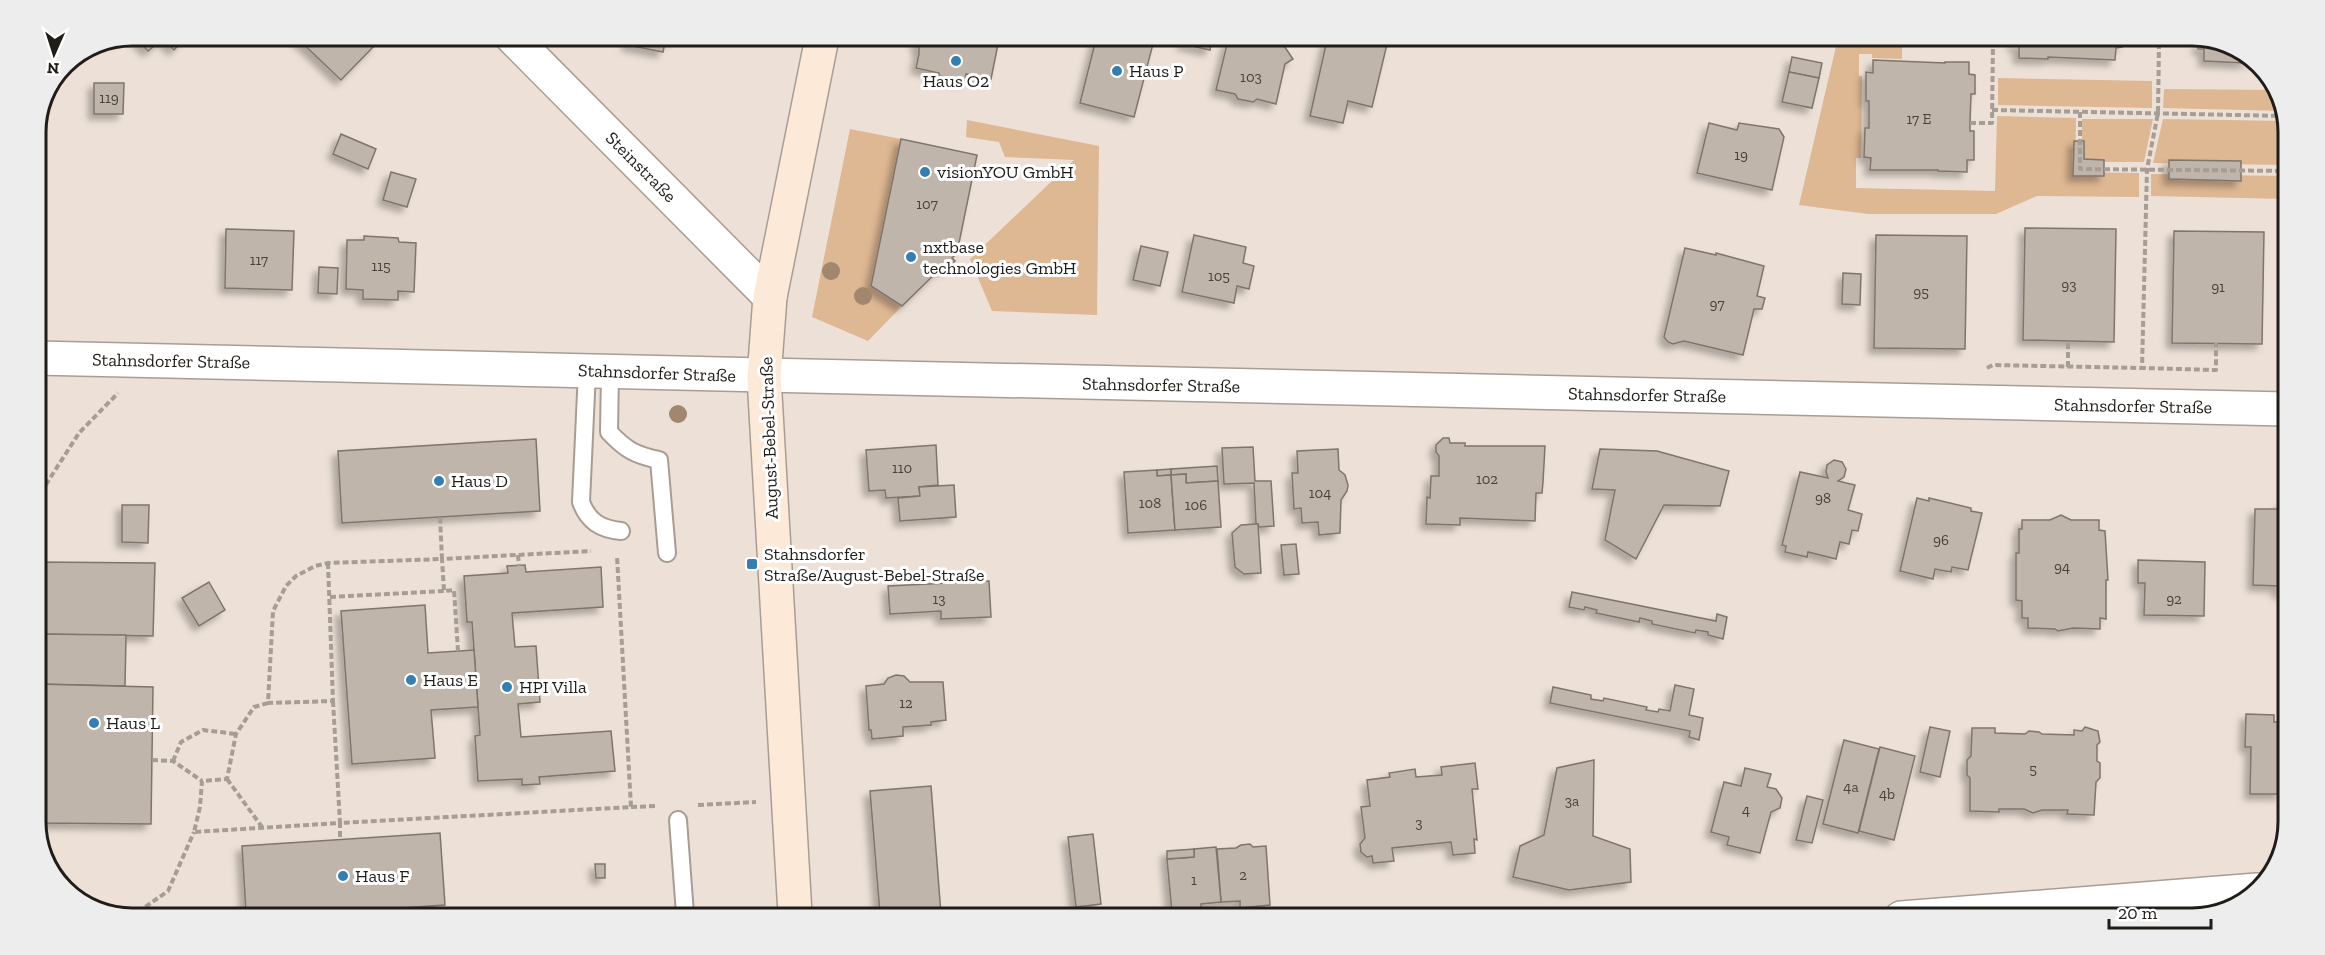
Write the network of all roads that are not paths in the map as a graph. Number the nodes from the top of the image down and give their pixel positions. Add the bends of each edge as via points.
1 (521, 46) edge
2 (820, 46) edge
3 (770, 297) junction
4 (47, 358) edge
5 (598, 371) junction
6 (764, 377) junction
7 (2278, 409) edge
8 (621, 531) dead end
9 (667, 553) dead end
10 (678, 820) dead end
11 (2244, 891) edge
12 (685, 908) edge
13 (795, 908) edge
14 (2028, 908) edge

1 - 3 street, Steinstraße
2 - 3 street, August-Bebel-Straße
3 - 6 street, August-Bebel-Straße
4 - 5 street, Stahnsdorfer Straße
5 - 6 street, Stahnsdorfer Straße
5 - 8 lane via 581,502 591,521
5 - 9 lane via 609,432 623,448 658,460
6 - 7 street, Stahnsdorfer Straße
6 - 13 street, August-Bebel-Straße
10 - 12 lane
11 - 14 street

